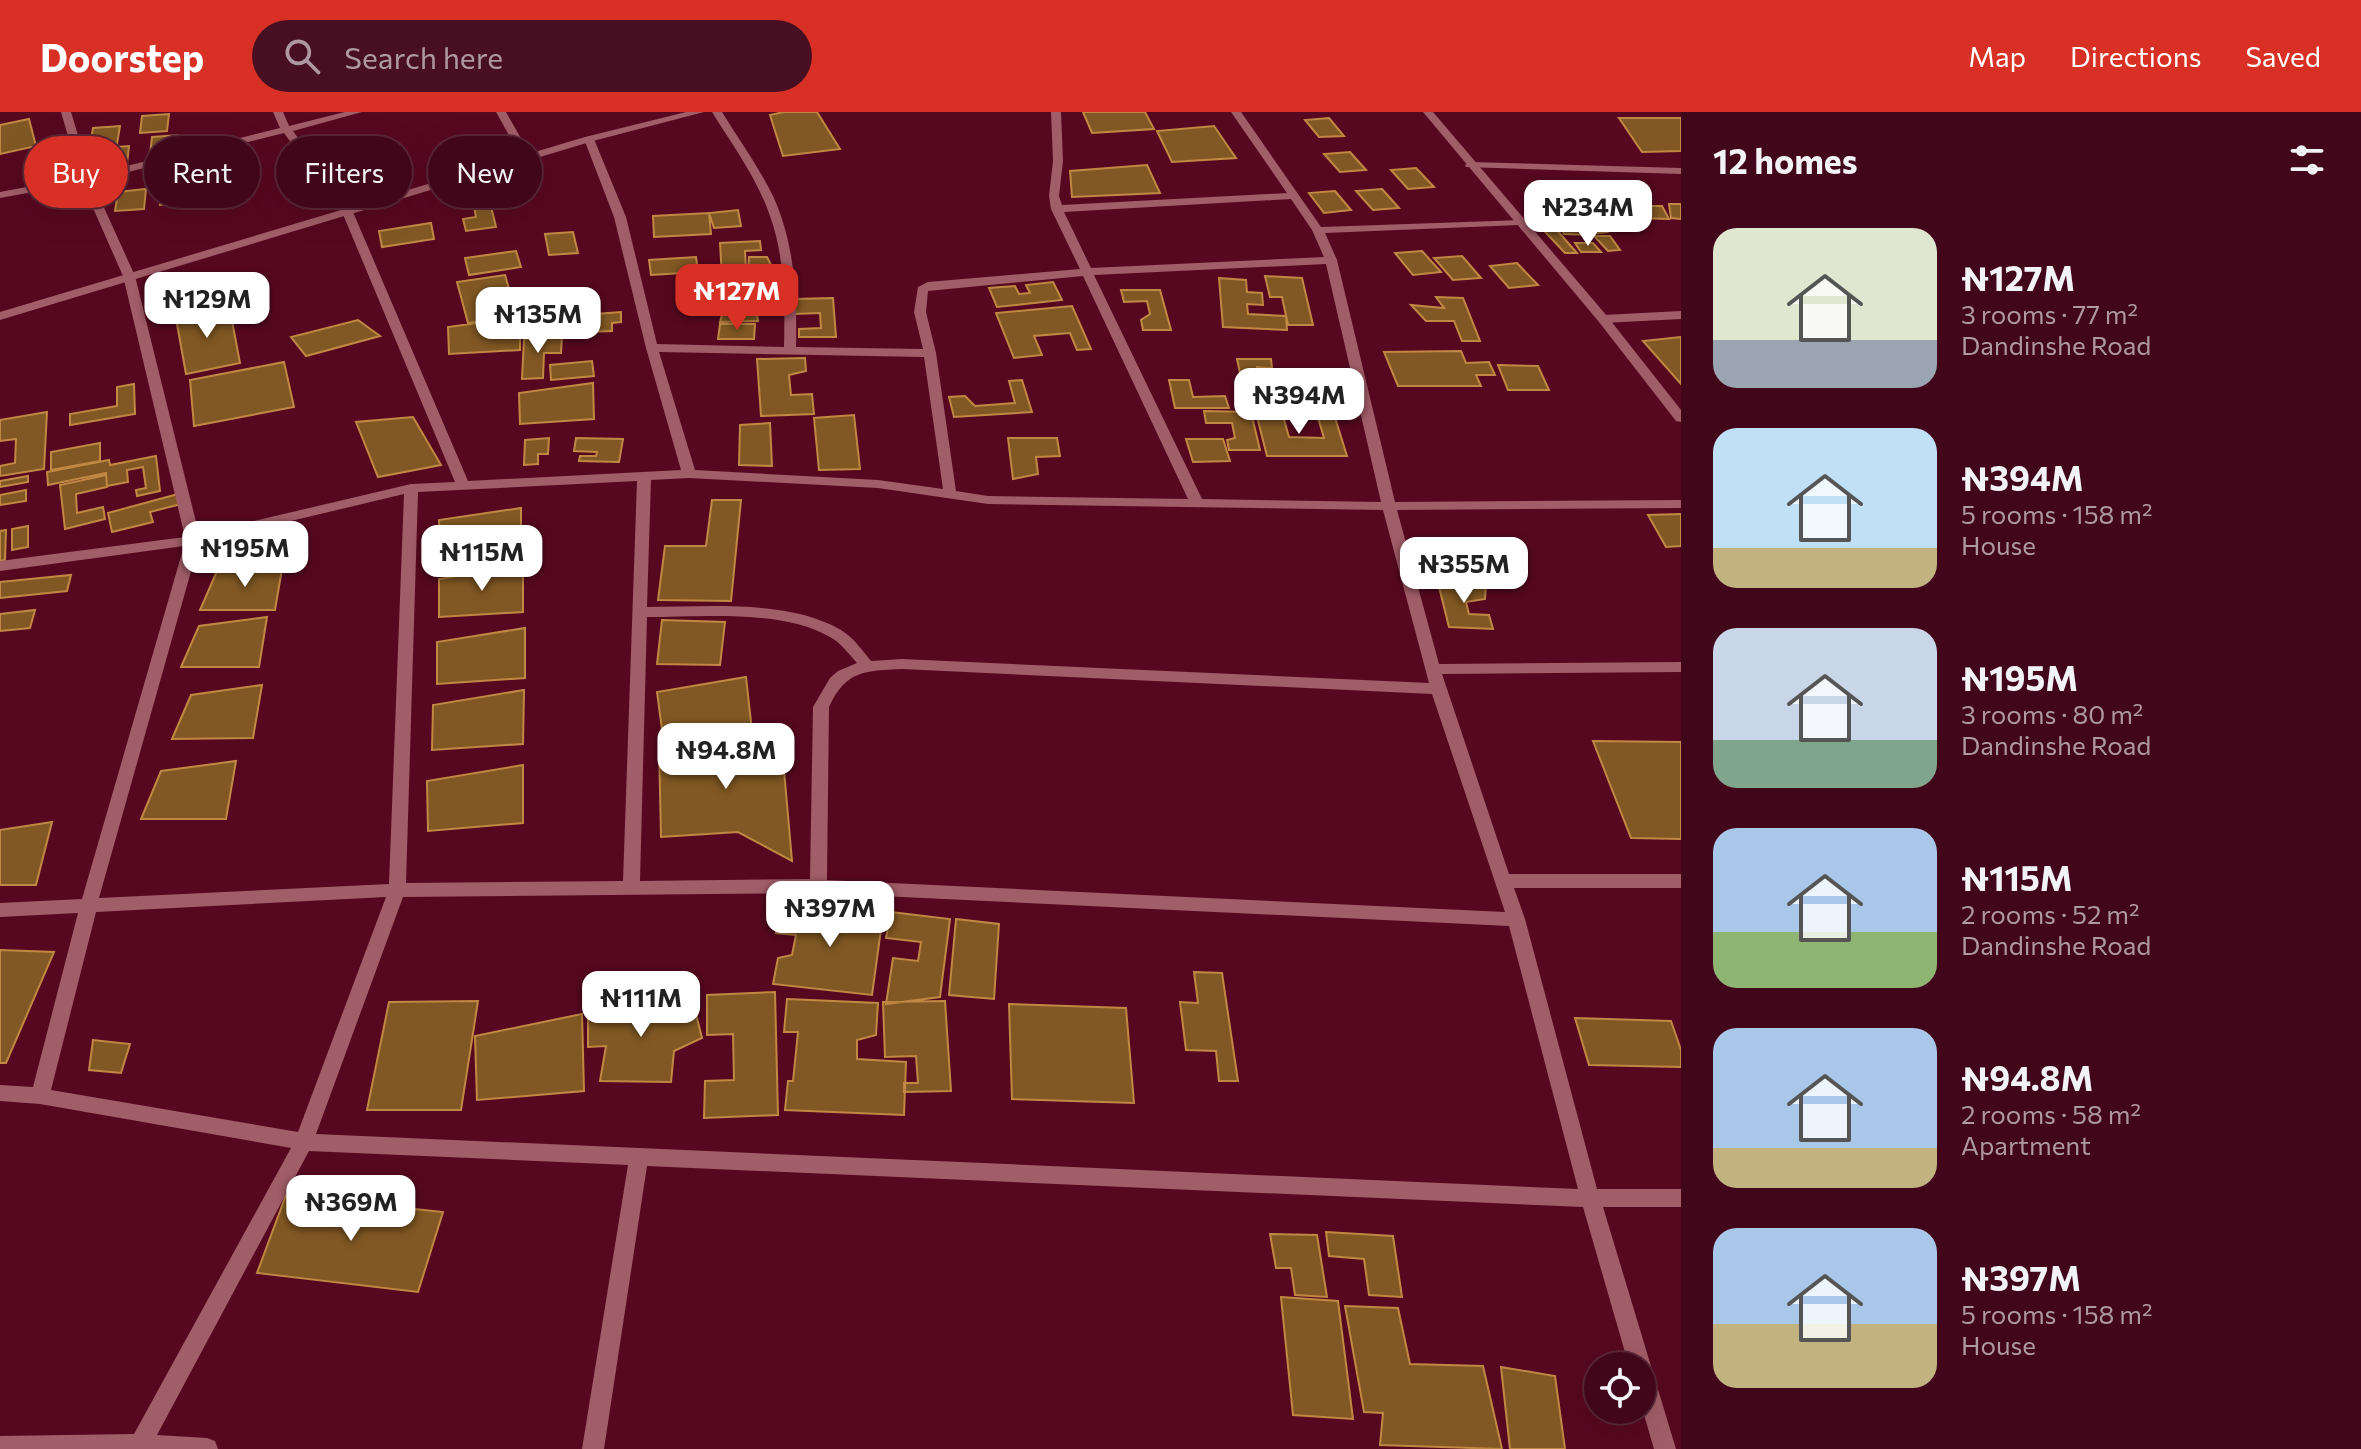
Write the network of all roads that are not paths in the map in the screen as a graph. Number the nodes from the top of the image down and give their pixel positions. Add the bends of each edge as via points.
1 (66, 112) edge
2 (278, 112) edge
3 (357, 112) edge
4 (501, 112) edge
5 (699, 112) edge
6 (717, 112) edge
7 (1056, 112) edge
8 (1236, 112) edge
9 (1428, 112) edge
10 (285, 128) junction
11 (73, 136) edge
12 (515, 136) edge
13 (589, 139) junction
14 (542, 153) edge
15 (1470, 165) junction
16 (128, 168) edge
17 (1681, 171) edge
18 (428, 188) edge
19 (24, 191) edge
20 (0, 195) edge
21 (1294, 196) junction
22 (99, 208) edge
23 (1057, 209) junction
24 (347, 212) junction
25 (1519, 222) junction
26 (1318, 230) junction
27 (1331, 260) junction
28 (1085, 272) junction
29 (129, 276) junction
30 (1681, 315) edge
31 (0, 316) edge
32 (1603, 319) junction
33 (652, 348) junction
34 (790, 349) junction
35 (930, 353) junction
36 (1681, 418) edge
37 (689, 474) junction
38 (644, 476) junction
39 (463, 484) junction
40 (411, 488) junction
41 (950, 494) junction
42 (1681, 504) edge
43 (1198, 505) junction
44 (1389, 506) junction
45 (193, 540) junction
46 (0, 566) edge
47 (639, 612) junction
48 (867, 666) junction
49 (1681, 667) edge
50 (1433, 669) junction
51 (1438, 689) junction
52 (1504, 881) junction
53 (1681, 881) edge
54 (631, 886) junction
55 (818, 886) junction
56 (397, 890) junction
57 (89, 904) junction
58 (0, 910) edge
59 (1516, 919) junction
60 (0, 1093) edge
61 (40, 1096) junction
62 (304, 1142) junction
63 (639, 1158) junction
64 (1590, 1198) junction
65 (1681, 1198) edge
66 (1636, 1352) edge
67 (1656, 1419) edge
68 (140, 1445) junction
69 (0, 1447) edge
70 (207, 1449) edge
71 (593, 1449) edge
72 (1665, 1449) edge

1 - 11 street
2 - 10 street
3 - 10 street
4 - 12 street
5 - 13 street
6 - 34 street via 769,198 787,254
7 - 23 street
8 - 21 street
9 - 15 street
10 - 16 street
10 - 24 street
13 - 14 street
13 - 33 street via 620,217
15 - 17 street
15 - 25 street
18 - 24 street
19 - 20 street
21 - 23 street
21 - 26 street
22 - 29 street
23 - 28 street
24 - 29 street
24 - 39 street
25 - 26 street
25 - 32 street
26 - 27 street
27 - 28 street
27 - 44 street
28 - 35 street via 928,286 919,294
28 - 43 street
29 - 31 street
29 - 45 street
30 - 32 street
32 - 36 street
33 - 34 street
33 - 37 street
34 - 35 street
35 - 41 street
37 - 38 street
37 - 41 street via 878,484
38 - 39 street
38 - 47 street
39 - 40 street
40 - 45 street
40 - 56 street
41 - 43 street via 988,500
42 - 44 street
43 - 44 street
44 - 50 street
45 - 46 street
45 - 57 street
47 - 48 street via 782,616 839,635
47 - 54 street
48 - 51 street
48 - 55 street via 830,683 821,707
49 - 50 street
50 - 51 street
51 - 52 street
52 - 53 street
52 - 59 street
54 - 55 street
54 - 56 street
55 - 59 street
56 - 57 street
56 - 62 street
57 - 58 street
57 - 61 street
59 - 64 street
60 - 61 street
61 - 62 street
62 - 63 street
62 - 68 street
63 - 64 street
63 - 71 street
64 - 65 street
64 - 66 street
67 - 72 street
68 - 69 street
68 - 70 street

